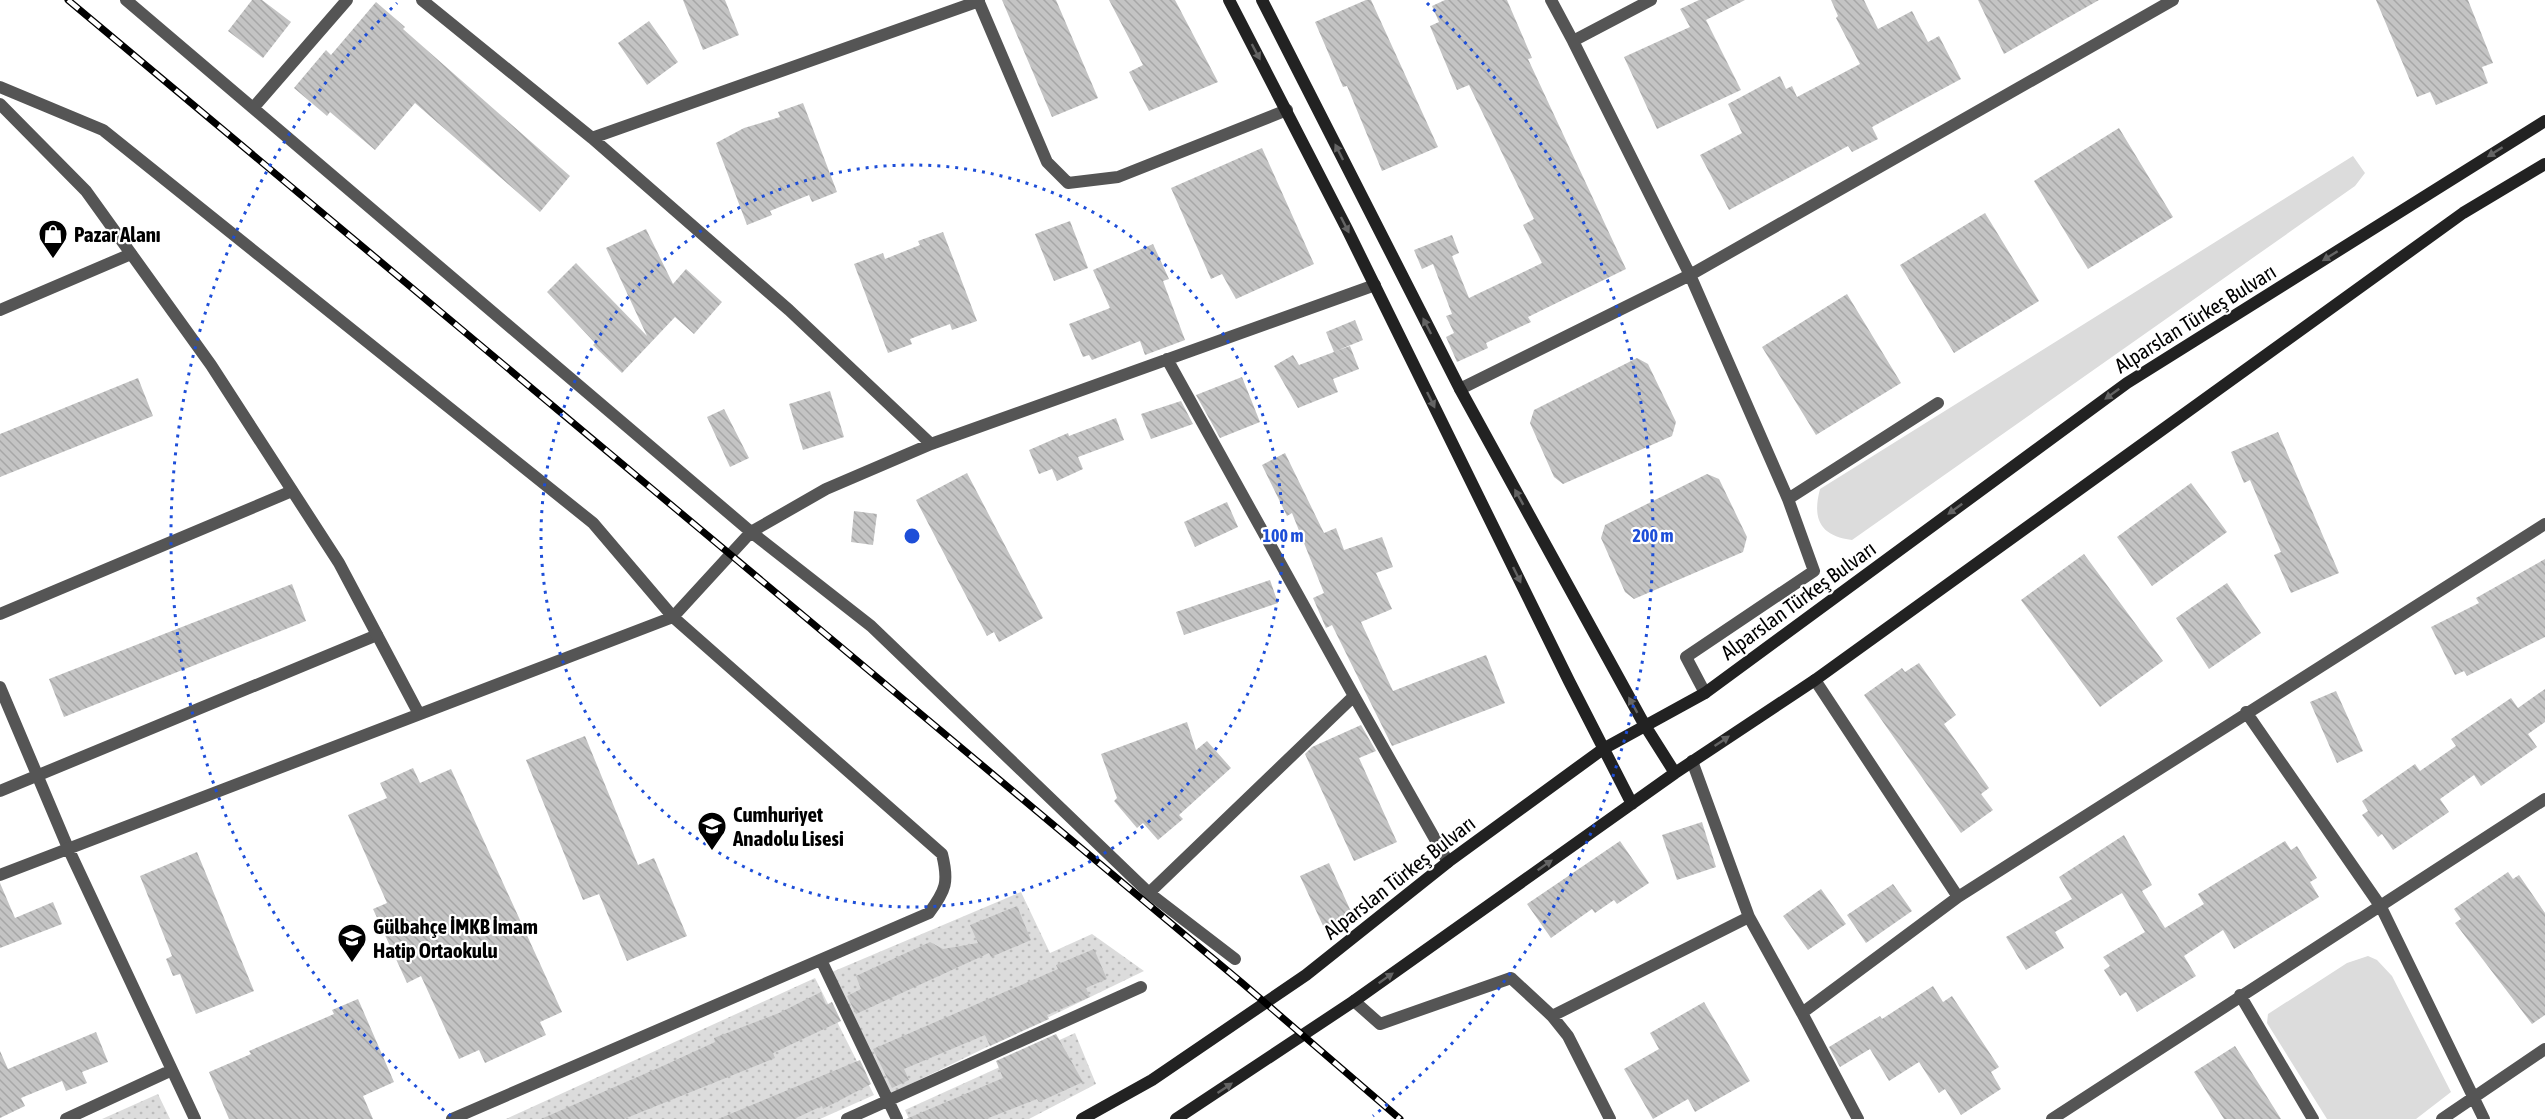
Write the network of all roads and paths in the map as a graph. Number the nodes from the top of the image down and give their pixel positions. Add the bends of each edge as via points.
1 (126, 0) edge
2 (347, 0) edge
3 (422, 0) edge
4 (978, 0) edge
5 (1228, 0) edge
6 (1262, 0) edge
7 (1551, 0) edge
8 (1651, 0) edge
9 (2173, 0) edge
10 (1573, 41) junction
11 (0, 87) edge
12 (0, 104) edge
13 (254, 107) junction
14 (1287, 110) junction
15 (2545, 121) edge
16 (591, 138) junction
17 (2545, 164) edge
18 (131, 254) junction
19 (1689, 275) junction
20 (1375, 285) junction
21 (0, 310) edge
22 (1167, 359) junction
23 (1460, 389) junction
24 (1938, 403) dead end
25 (931, 444) junction
26 (292, 491) junction
27 (1788, 499) junction
28 (2545, 524) edge
29 (750, 532) junction
30 (0, 614) edge
31 (673, 617) junction
32 (377, 635) junction
33 (1815, 680) junction
34 (0, 687) edge
35 (1705, 693) junction
36 (1354, 696) junction
37 (2246, 712) junction
38 (418, 714) junction
39 (1644, 724) junction
40 (1603, 749) junction
41 (1692, 761) junction
42 (1675, 773) junction
43 (37, 776) junction
44 (0, 791) edge
45 (2545, 799) edge
46 (1632, 804) junction
47 (68, 848) junction
48 (1448, 862) junction
49 (0, 875) edge
50 (1149, 894) junction
51 (1958, 897) junction
52 (2381, 907) junction
53 (1749, 917) junction
54 (1235, 959) dead end
55 (821, 960) junction
56 (1141, 987) dead end
57 (2240, 995) junction
58 (1354, 1001) junction
59 (1802, 1013) junction
60 (1552, 1016) junction
61 (2545, 1049) edge
62 (172, 1070) junction
63 (2473, 1096) junction
64 (888, 1100) junction
65 (66, 1119) edge
66 (195, 1119) edge
67 (452, 1119) edge
68 (847, 1119) edge
69 (897, 1119) edge
70 (1082, 1119) edge
71 (1176, 1119) edge
72 (1610, 1119) edge
73 (1858, 1119) edge
74 (2052, 1119) edge
75 (2313, 1119) edge
76 (2442, 1119) edge
77 (2484, 1119) edge

1 - 13 street
2 - 13 street
3 - 16 street
4 - 14 street via 1047,162 1068,183 1118,177
4 - 16 street
5 -> 14 main road
23 -> 6 main road
7 - 10 street
8 - 10 street
9 - 19 street
10 - 19 street
11 - 31 street via 103,130 593,523
12 - 18 street via 86,191
13 - 29 street
14 -> 20 main road
15 -> 35 main road, Alparslan Türkeş Bulvarı via 2127,383
16 - 25 street via 789,310
17 - 33 main road via 2463,213
18 - 21 street
18 - 26 street via 211,365
19 - 23 street
19 - 27 street
20 - 22 street
20 -> 40 main road
22 - 25 street
22 - 36 street
39 -> 23 main road
24 - 27 street
25 - 29 street via 826,489
26 - 30 street
26 - 32 street via 339,563
27 - 35 street via 1814,571 1686,657
28 - 37 street
29 - 31 street
29 - 50 street via 871,626
31 - 38 street
31 - 55 street via 942,854 947,874 944,893 929,913
32 - 38 street
32 - 43 street
41 -> 33 main road
33 - 51 street
34 - 43 street
35 - 39 main road, Alparslan Türkeş Bulvarı
36 - 48 street
36 - 50 street
37 - 51 street
37 - 52 street
38 - 47 street
39 - 40 main road, Alparslan Türkeş Bulvarı
39 - 42 main road
40 - 46 main road
40 - 48 main road, Alparslan Türkeş Bulvarı
41 - 42 main road
41 - 53 street
42 - 46 main road
43 - 44 street
43 - 47 street
45 - 52 street
58 -> 46 main road
47 - 49 street
47 - 62 street
48 - 70 main road, Alparslan Türkeş Bulvarı via 1306,975 1152,1080
50 - 54 street
51 - 59 street
52 - 57 street
52 - 63 street
53 - 59 street
53 - 60 street
55 - 64 street
55 - 67 street
56 - 64 street
57 - 74 street
57 - 75 street
58 - 60 street via 1380,1024 1511,978
71 -> 58 main road
59 - 73 street
60 - 72 street via 1568,1036
61 - 63 street
62 - 65 street
62 - 66 street
63 - 76 street
63 - 77 street
64 - 68 street
64 - 69 street

